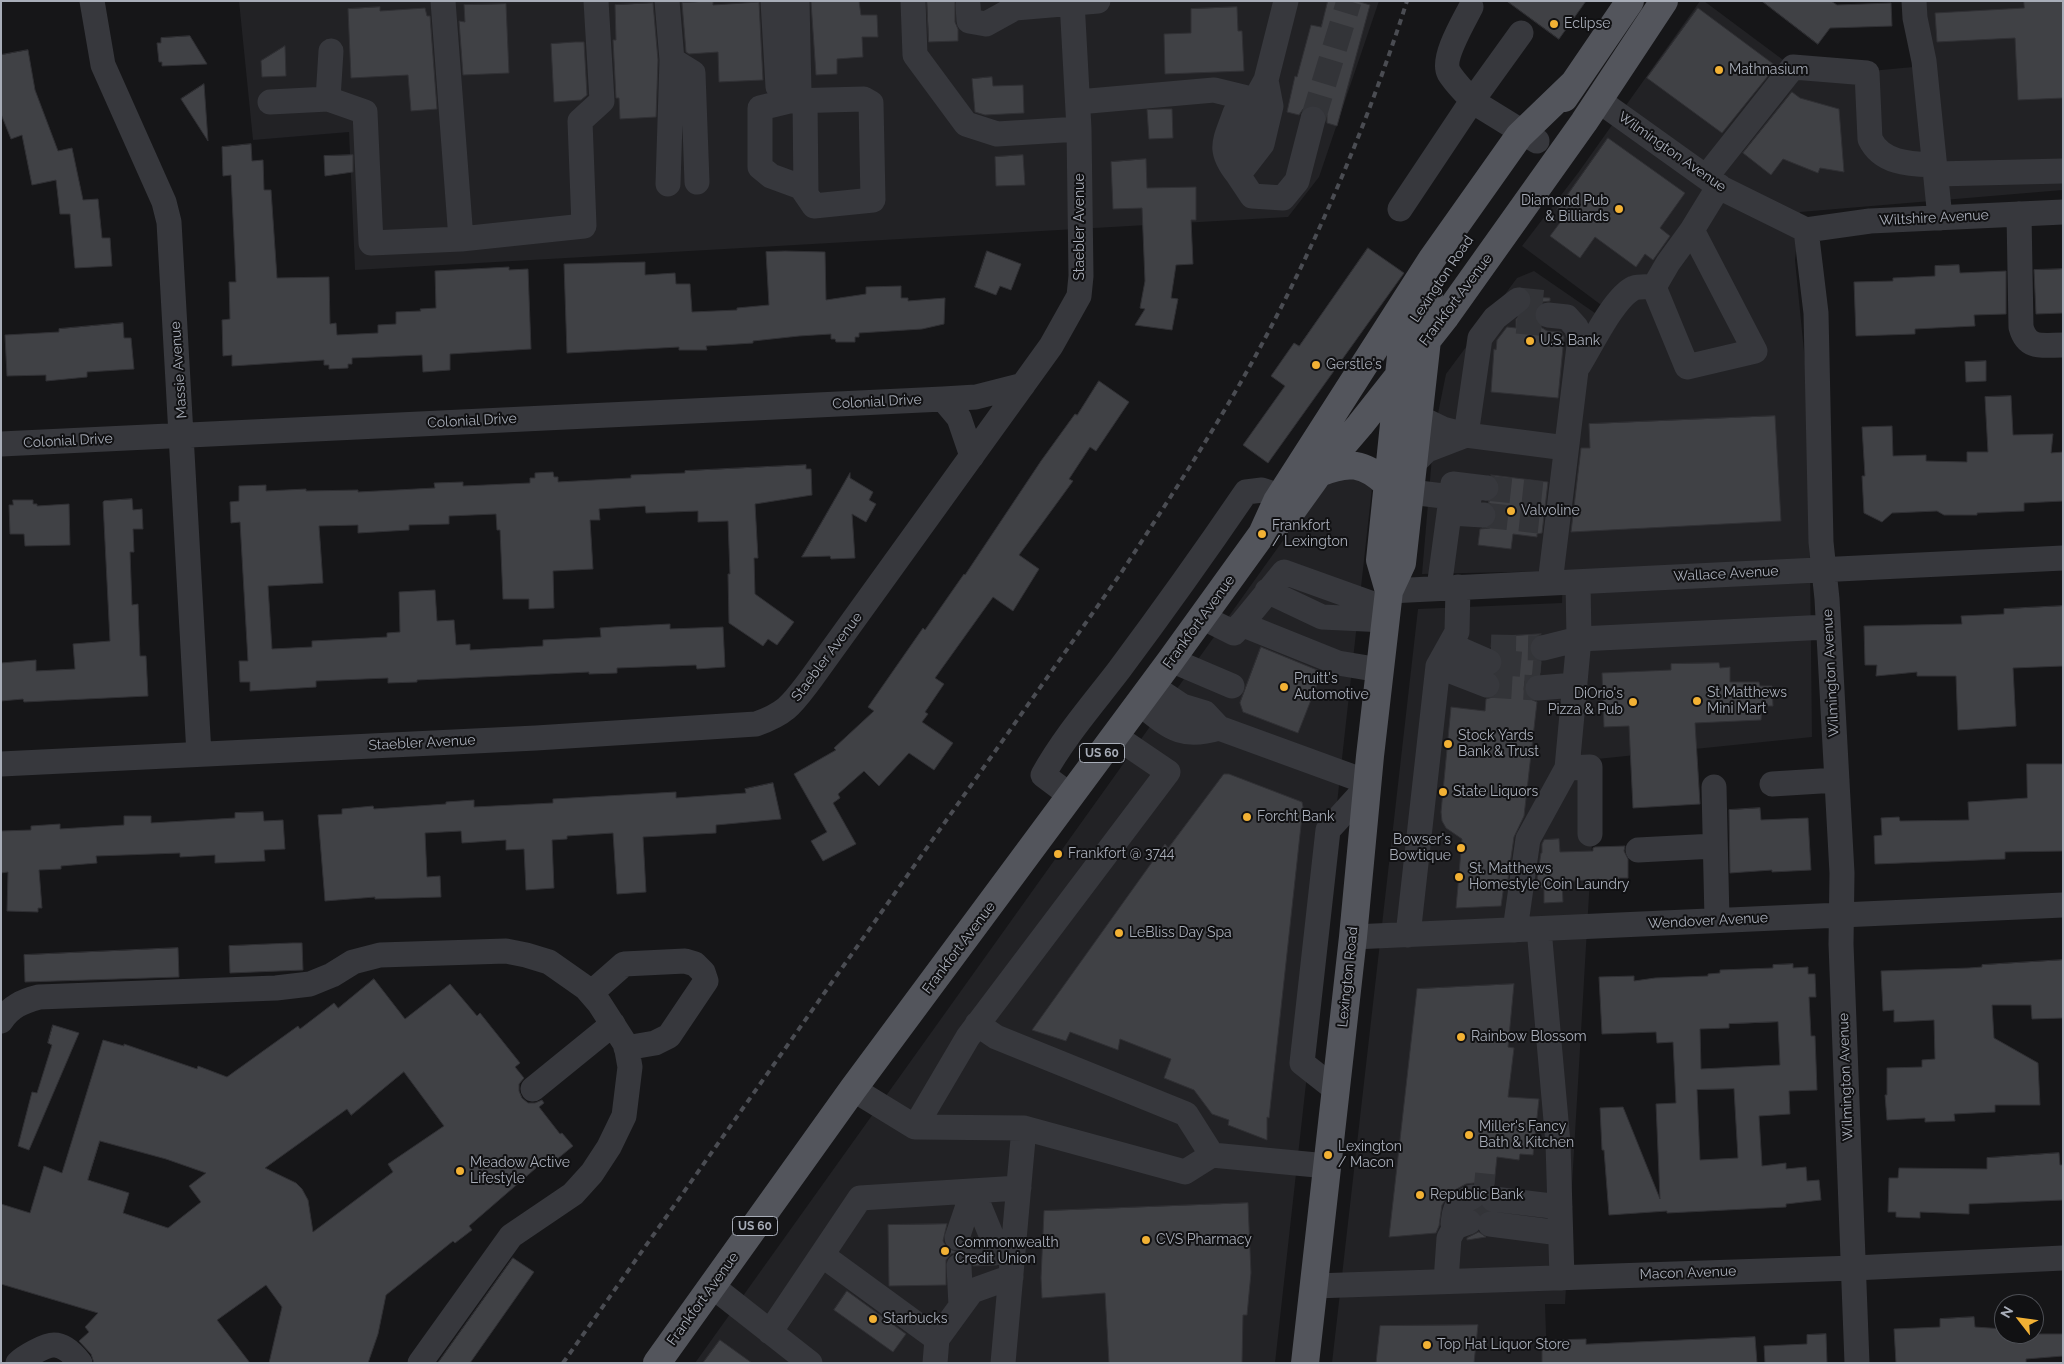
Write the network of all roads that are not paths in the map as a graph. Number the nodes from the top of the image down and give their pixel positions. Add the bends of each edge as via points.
1 (92, 1) edge
2 (443, 1) edge
3 (596, 1) edge
4 (668, 1) edge
5 (773, 1) edge
6 (797, 1) edge
7 (913, 1) edge
8 (1098, 1) edge
9 (1286, 1) edge
10 (1664, 1) edge
11 (1914, 1) edge
12 (1072, 3) edge
13 (1627, 3) edge
14 (968, 5) dead end
15 (1471, 7) dead end
16 (1520, 33) dead end
17 (331, 51) dead end
18 (672, 60) junction
19 (1254, 92) junction
20 (328, 99) junction
21 (797, 100) junction
22 (1598, 100) junction
23 (1472, 101) junction
24 (270, 102) dead end
25 (1078, 102) junction
26 (1313, 119) tunnel mouth
27 (1079, 129) junction
28 (1530, 137) junction
29 (1935, 169) junction
30 (2063, 171) edge
31 (1238, 175) junction
32 (1712, 181) junction
33 (697, 182) dead end
34 (668, 184) dead end
35 (806, 194) junction
36 (1400, 209) dead end
37 (2063, 212) edge
38 (2019, 214) junction
39 (1940, 218) junction
40 (1692, 230) junction
41 (1806, 230) junction
42 (461, 239) junction
43 (1654, 287) junction
44 (1512, 312) tunnel mouth
45 (1558, 317) tunnel mouth
46 (1427, 340) junction
47 (2063, 345) edge
48 (1576, 371) junction
49 (1399, 376) junction
50 (1023, 385) junction
51 (943, 399) junction
52 (1418, 417) junction
53 (182, 434) junction
54 (1466, 435) junction
55 (1, 444) edge
56 (1566, 448) junction
57 (972, 456) junction
58 (1412, 465) junction
59 (1319, 473) junction
60 (1398, 488) junction
61 (1280, 496) junction
62 (1484, 501) tunnel mouth
63 (1451, 505) junction
64 (1262, 534) junction
65 (2063, 558) edge
66 (1823, 570) junction
67 (1578, 582) junction
68 (1550, 583) junction
69 (1449, 588) junction
70 (1267, 591) junction
71 (1388, 607) junction
72 (1202, 617) junction
73 (1322, 617) junction
74 (1241, 624) junction
75 (1828, 627) junction
76 (1302, 648) junction
77 (1448, 649) junction
78 (1171, 660) junction
79 (1577, 663) junction
80 (1380, 670) junction
81 (1232, 686) dead end
82 (1145, 695) junction
83 (1115, 736) junction
84 (199, 754) junction
85 (1, 764) edge
86 (1567, 768) junction
87 (1837, 780) junction
88 (1772, 784) dead end
89 (1367, 785) junction
90 (1714, 787) dead end
91 (1071, 796) junction
92 (1590, 834) dead end
93 (1715, 846) junction
94 (1638, 850) dead end
95 (2063, 905) edge
96 (1841, 915) junction
97 (1717, 920) junction
98 (1527, 929) junction
99 (1408, 934) junction
100 (1353, 937) junction
101 (591, 993) junction
102 (3, 1014) edge
103 (613, 1024) junction
104 (977, 1024) junction
105 (626, 1048) junction
106 (533, 1089) dead end
107 (854, 1089) junction
108 (1335, 1089) junction
109 (915, 1127) junction
110 (1024, 1128) junction
111 (1212, 1155) junction
112 (1327, 1166) junction
113 (1018, 1188) junction
114 (972, 1191) junction
115 (1474, 1210) junction
116 (1560, 1213) junction
117 (822, 1255) junction
118 (2063, 1258) edge
119 (1854, 1268) junction
120 (1562, 1278) junction
121 (979, 1279) junction
122 (1446, 1282) junction
123 (712, 1286) junction
124 (1314, 1286) junction
125 (770, 1332) junction
126 (936, 1351) edge
127 (1, 1352) edge
128 (11, 1363) edge
129 (18, 1363) edge
130 (80, 1363) edge
131 (420, 1363) edge
132 (657, 1363) edge
133 (810, 1363) edge
134 (1003, 1363) edge
135 (1306, 1363) edge
136 (1857, 1363) edge

1 - 53 street, Massie Avenue via 103,65 164,202 169,222
2 - 42 street
3 - 42 street via 602,101 580,121 584,226
4 - 18 street
5 - 21 street via 778,87
6 - 21 street
7 - 27 street via 916,54 966,124 997,134
8 - 12 street
9 - 19 street
10 - 22 main road, Frankfort Avenue
11 - 29 street via 1924,60
12 - 14 street via 1015,8 986,24 969,21
12 - 25 street, Staebler Avenue
13 - 28 main road, Frankfort Avenue via 1574,84
15 - 23 street via 1447,62 1448,72
16 - 23 street
17 - 20 street
18 - 33 street via 693,74
18 - 34 street
19 - 25 street via 1214,90
19 - 31 street via 1223,147 1227,161
19 - 31 street via 1271,106 1262,144
20 - 24 street
20 - 42 street via 366,112 371,243
21 - 35 street
21 - 35 street via 760,108 760,167 771,176 801,187
21 - 35 street via 864,98 871,103 873,200 814,206
22 - 32 street, Wilmington Avenue
22 - 46 main road, Frankfort Avenue
23 - 28 street
23 - 36 street
25 - 27 street, Staebler Avenue
26 - 31 street via 1297,181 1283,198 1252,196
27 - 50 street, Staebler Avenue via 1079,296 1051,346
28 - 49 main road, Lexington Road via 1419,309 1404,346
28 - 61 main road, Frankfort Avenue via 1432,259
29 - 30 street
29 - 32 street via 1896,161 1882,155 1874,146 1870,139 1867,73 1793,67
29 - 39 street
32 - 40 street
32 - 41 street, Wilmington Avenue
37 - 38 street, Wiltshire Avenue
38 - 39 street, Wiltshire Avenue
38 - 47 street via 2021,327 2024,338 2030,343
39 - 41 street, Wiltshire Avenue via 1870,221
40 - 43 street
40 - 43 street via 1755,351 1687,367
41 - 66 street, Wilmington Avenue via 1816,313
43 - 48 street via 1636,287 1625,294 1606,319
44 - 54 street via 1480,338
45 - 48 street via 1580,338
46 - 49 main road, Frankfort Avenue
46 - 52 main road, Lexington Road
48 - 56 street
49 - 59 main road, Frankfort Avenue
49 - 60 main road, Lexington Road
50 - 51 street, Colonial Drive via 976,396
50 - 57 street, Staebler Avenue
51 - 53 street, Colonial Drive
51 - 57 street via 959,418
52 - 54 street
52 - 58 main road, Lexington Road
53 - 55 street, Colonial Drive
53 - 84 street, Massie Avenue
54 - 56 street
54 - 58 street via 1427,450
56 - 68 street via 1550,509
57 - 84 street, Staebler Avenue via 811,679 789,708 777,717 756,724
58 - 60 main road, Lexington Road
59 - 60 main road via 1341,465 1354,465 1375,472
59 - 64 main road, Frankfort Avenue via 1288,516
60 - 63 street
60 - 71 main road, Lexington Road via 1380,560
61 - 64 main road, Frankfort Avenue
61 - 91 street via 1262,490 1246,492 1120,669 1056,751 1043,775
62 - 63 street via 1454,484
63 - 69 street
64 - 72 main road, Frankfort Avenue / US 60
65 - 66 street, Wallace Avenue
66 - 67 street, Wallace Avenue
66 - 75 street, Wilmington Avenue
67 - 68 street, Wallace Avenue
67 - 79 street
68 - 69 street, Wallace Avenue
69 - 71 street, Wallace Avenue
69 - 77 street
70 - 71 street via 1284,572
70 - 73 street
70 - 74 street
71 - 73 street, Wallace Avenue
71 - 80 main road, Lexington Road
72 - 74 street via 1234,633
72 - 78 main road, Frankfort Avenue / US 60
73 - 76 street
74 - 76 street
75 - 79 street
75 - 87 street, Wilmington Avenue
76 - 80 street via 1338,663
77 - 77 street via 1489,667
77 - 99 street
78 - 81 street
78 - 82 main road, Frankfort Avenue / US 60
79 - 79 street via 1541,670
79 - 86 street
80 - 89 main road, Lexington Road
82 - 83 main road, Frankfort Avenue / US 60
82 - 89 street via 1178,731 1201,733 1219,728
83 - 91 main road, Frankfort Avenue / US 60
83 - 104 street via 1168,772
84 - 85 street, Staebler Avenue
86 - 92 street via 1590,767
86 - 98 street via 1528,839
87 - 88 street
87 - 96 street, Wilmington Avenue
89 - 100 main road, Lexington Road
89 - 108 street via 1328,830 1302,1063
90 - 93 street
91 - 107 main road, Frankfort Avenue / US 60
93 - 94 street
93 - 97 street
95 - 96 street, Wendover Avenue
96 - 97 street, Wendover Avenue
96 - 119 street, Wilmington Avenue
97 - 98 street, Wendover Avenue
98 - 99 street, Wendover Avenue
98 - 116 street via 1558,1143
99 - 100 street, Wendover Avenue
100 - 108 main road, Lexington Road
101 - 102 street via 568,973 549,962 526,955 506,952 380,955 353,962 310,984 39,997 23,1001
101 - 103 street
101 - 105 street via 624,964 685,961 696,964 703,972 706,982 670,1036 655,1043
103 - 105 street
103 - 106 street
104 - 109 street
104 - 111 street via 996,1036 1186,1114
105 - 131 street via 630,1067 624,1116 592,1173 573,1194 511,1236
107 - 109 street
107 - 123 main road, Frankfort Avenue / US 60
108 - 112 main road, Lexington Road
109 - 110 street
110 - 111 street via 1185,1172
110 - 113 street
111 - 112 street
112 - 124 main road, Lexington Road
113 - 114 street
113 - 121 street
114 - 114 street via 975,1238
114 - 117 street via 860,1198
115 - 116 street
115 - 116 street
115 - 122 street
116 - 120 street
117 - 125 street
117 - 126 street
118 - 119 street, Macon Avenue
119 - 120 street, Macon Avenue
119 - 136 street, Wilmington Avenue
120 - 122 street, Macon Avenue
121 - 126 street
121 - 134 street
122 - 124 street, Macon Avenue
123 - 125 street
123 - 132 main road, Frankfort Avenue / US 60
124 - 135 main road, Lexington Road
125 - 133 street
127 - 128 street
129 - 130 street via 54,1345 70,1352

